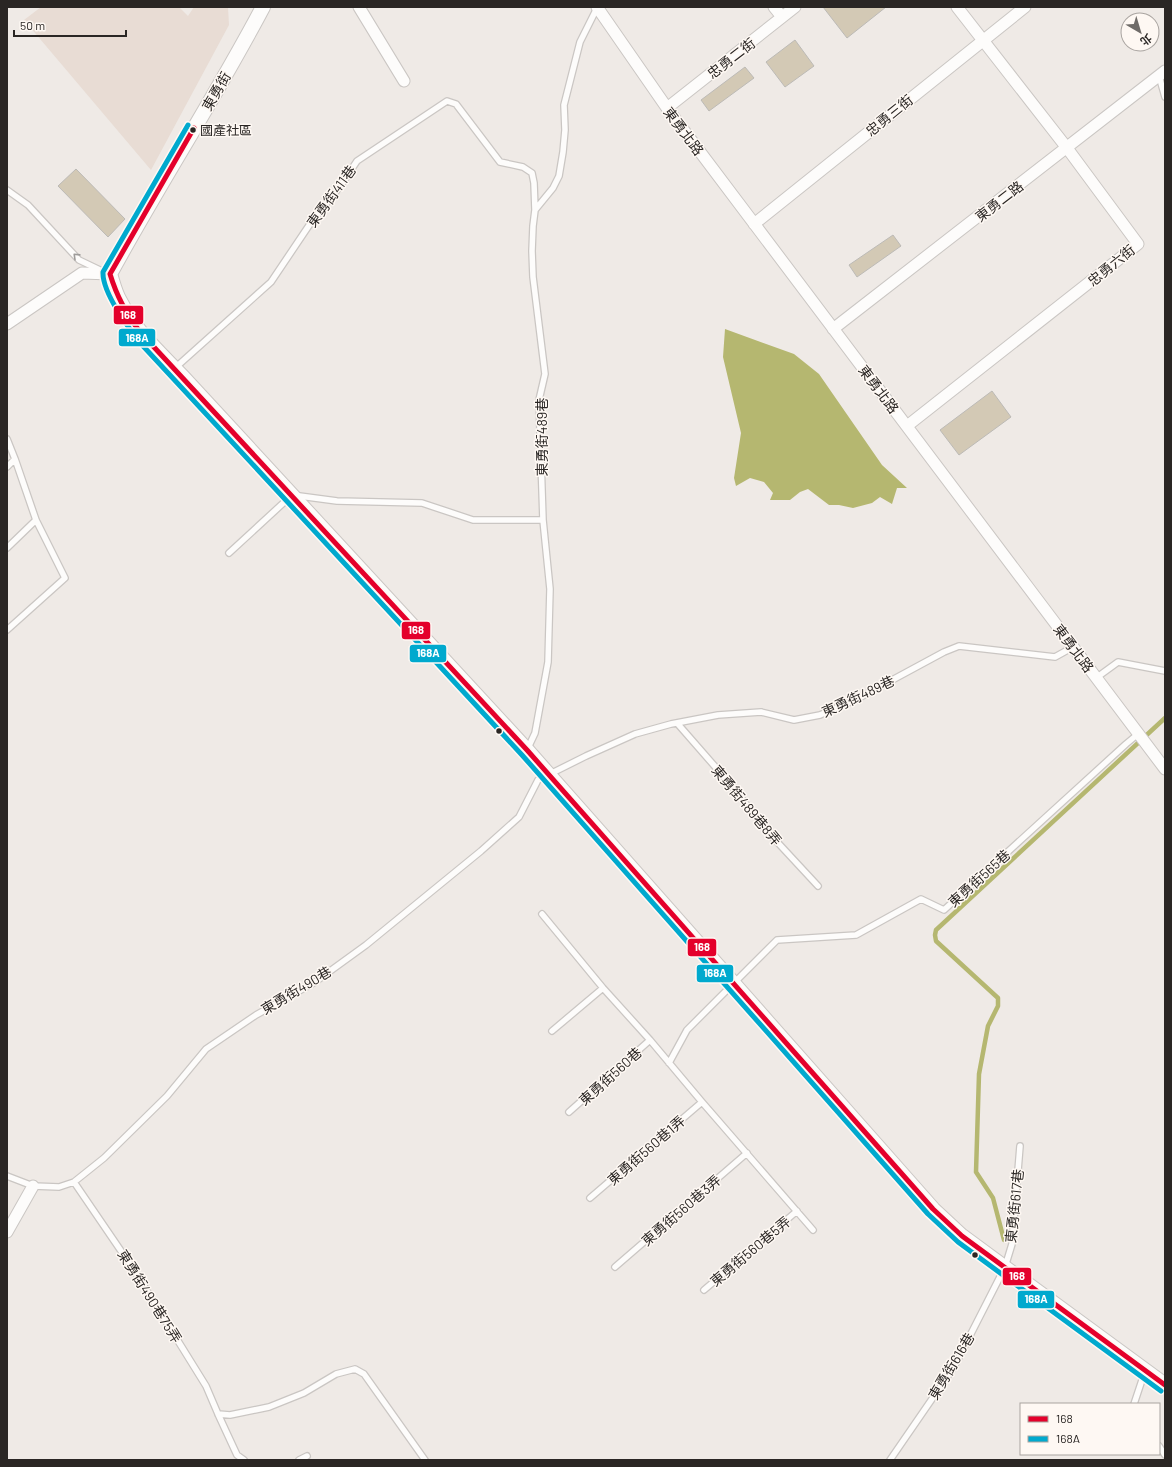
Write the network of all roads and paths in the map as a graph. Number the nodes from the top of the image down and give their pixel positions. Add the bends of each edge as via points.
1 (263, 7) edge
2 (359, 7) edge
3 (597, 7) edge
4 (774, 7) edge
5 (795, 7) edge
6 (957, 7) edge
7 (1025, 7) edge
8 (782, 17) junction
9 (982, 40) junction
10 (1162, 74) edge
11 (404, 81) dead end
12 (1165, 98) edge
13 (666, 108) junction
14 (1067, 148) junction
15 (7, 190) edge
16 (535, 210) junction
17 (754, 224) junction
18 (110, 274) junction
19 (7, 324) edge
20 (833, 329) junction
21 (174, 368) junction
22 (906, 426) junction
23 (7, 439) edge
24 (15, 459) junction
25 (7, 467) edge
26 (292, 495) junction
27 (36, 520) junction
28 (543, 520) junction
29 (7, 548) edge
30 (229, 553) dead end
31 (7, 630) edge
32 (1073, 647) junction
33 (1165, 671) edge
34 (1096, 678) junction
35 (677, 723) junction
36 (1138, 734) junction
37 (527, 750) junction
38 (1165, 769) edge
39 (550, 775) junction
40 (818, 886) dead end
41 (542, 914) dead end
42 (733, 984) junction
43 (603, 988) junction
44 (552, 1031) dead end
45 (650, 1040) junction
46 (669, 1063) junction
47 (702, 1102) junction
48 (569, 1112) dead end
49 (1020, 1146) dead end
50 (747, 1153) junction
51 (7, 1176) edge
52 (74, 1182) junction
53 (33, 1186) junction
54 (590, 1198) dead end
55 (797, 1211) junction
56 (813, 1230) dead end
57 (7, 1232) edge
58 (615, 1267) dead end
59 (1005, 1267) junction
60 (704, 1290) dead end
61 (1145, 1371) junction
62 (1165, 1386) edge
63 (1134, 1403) edge
64 (218, 1414) junction
65 (307, 1456) dead end
66 (237, 1458) edge
67 (244, 1460) edge
68 (299, 1460) edge
69 (425, 1460) edge
70 (890, 1460) edge

1 - 18 street, 東勇街
2 - 11 street
3 - 13 street, 東勇北路
3 - 16 lane via 580,42 564,105 565,137 559,176
4 - 8 street
5 - 8 street, 忠勇二街
6 - 9 street, 忠勇六街
7 - 9 street, 忠勇三街
8 - 13 street, 忠勇二街
9 - 14 street, 忠勇六街
9 - 17 street, 忠勇三街
10 - 12 lane
10 - 14 street, 東勇二路
13 - 17 street, 東勇北路
14 - 20 street, 東勇二路
14 - 22 street, 忠勇六街 via 1138,244
18 -> 15 lane via 79,260 28,205
16 - 21 lane, 東勇街411巷 via 532,173 523,167 500,162 456,104 447,102 356,160 271,282
16 - 28 lane, 東勇街489巷 via 532,238 533,277 545,374 539,400
17 - 20 street, 東勇北路
18 - 19 street via 82,272
18 - 21 street via 126,311 147,341
20 - 22 street, 東勇北路
21 - 26 street
22 - 32 street, 東勇北路
23 - 24 lane
24 - 25 lane
24 - 27 lane
26 - 28 lane via 337,501 422,503 473,520
26 - 30 lane
26 - 37 street
27 - 29 lane
27 - 31 lane via 65,578
28 - 37 lane, 東勇街489巷 via 550,589 548,662 535,732
32 - 34 street, 東勇北路
32 - 35 lane, 東勇街489巷 via 1055,658 959,646 820,715 794,720 761,712 718,715
33 - 34 lane via 1118,662
34 - 36 street, 東勇北路
35 - 39 lane, 東勇街489巷 via 635,734
35 - 40 lane, 東勇街489巷8弄 via 767,831
36 - 38 street, 東勇北路
36 - 42 lane, 東勇街565巷 via 944,910 921,899 856,935 777,940
37 - 39 street
39 - 42 street
39 - 52 lane, 東勇街490巷 via 538,780 519,817 366,945 314,982 256,1015 206,1049 167,1096 104,1158
41 - 43 lane
42 - 46 lane via 688,1030
42 - 59 street via 933,1208 962,1236
43 - 44 lane
43 - 45 lane
45 - 46 lane
45 - 48 lane, 東勇街560巷
46 - 47 lane
47 - 50 lane
47 - 54 lane, 東勇街560巷1弄
49 - 59 lane, 東勇街617巷 via 1012,1244
50 - 55 lane
50 - 58 lane, 東勇街560巷3弄
51 - 53 lane, 東勇街490巷
52 - 53 lane, 東勇街490巷 via 59,1187
52 - 64 lane, 東勇街490巷75弄 via 134,1270 206,1386
53 - 57 street
55 - 56 lane
55 - 60 lane, 東勇街560巷5弄
59 - 61 street
59 - 70 lane, 東勇街616巷 via 954,1367
61 - 62 street
61 - 63 lane
64 - 66 lane, 東勇街490巷75弄
64 - 69 lane via 230,1415 269,1407 304,1393 336,1374 355,1369 364,1374
65 - 68 lane
66 - 67 lane, 東勇街490巷75弄

